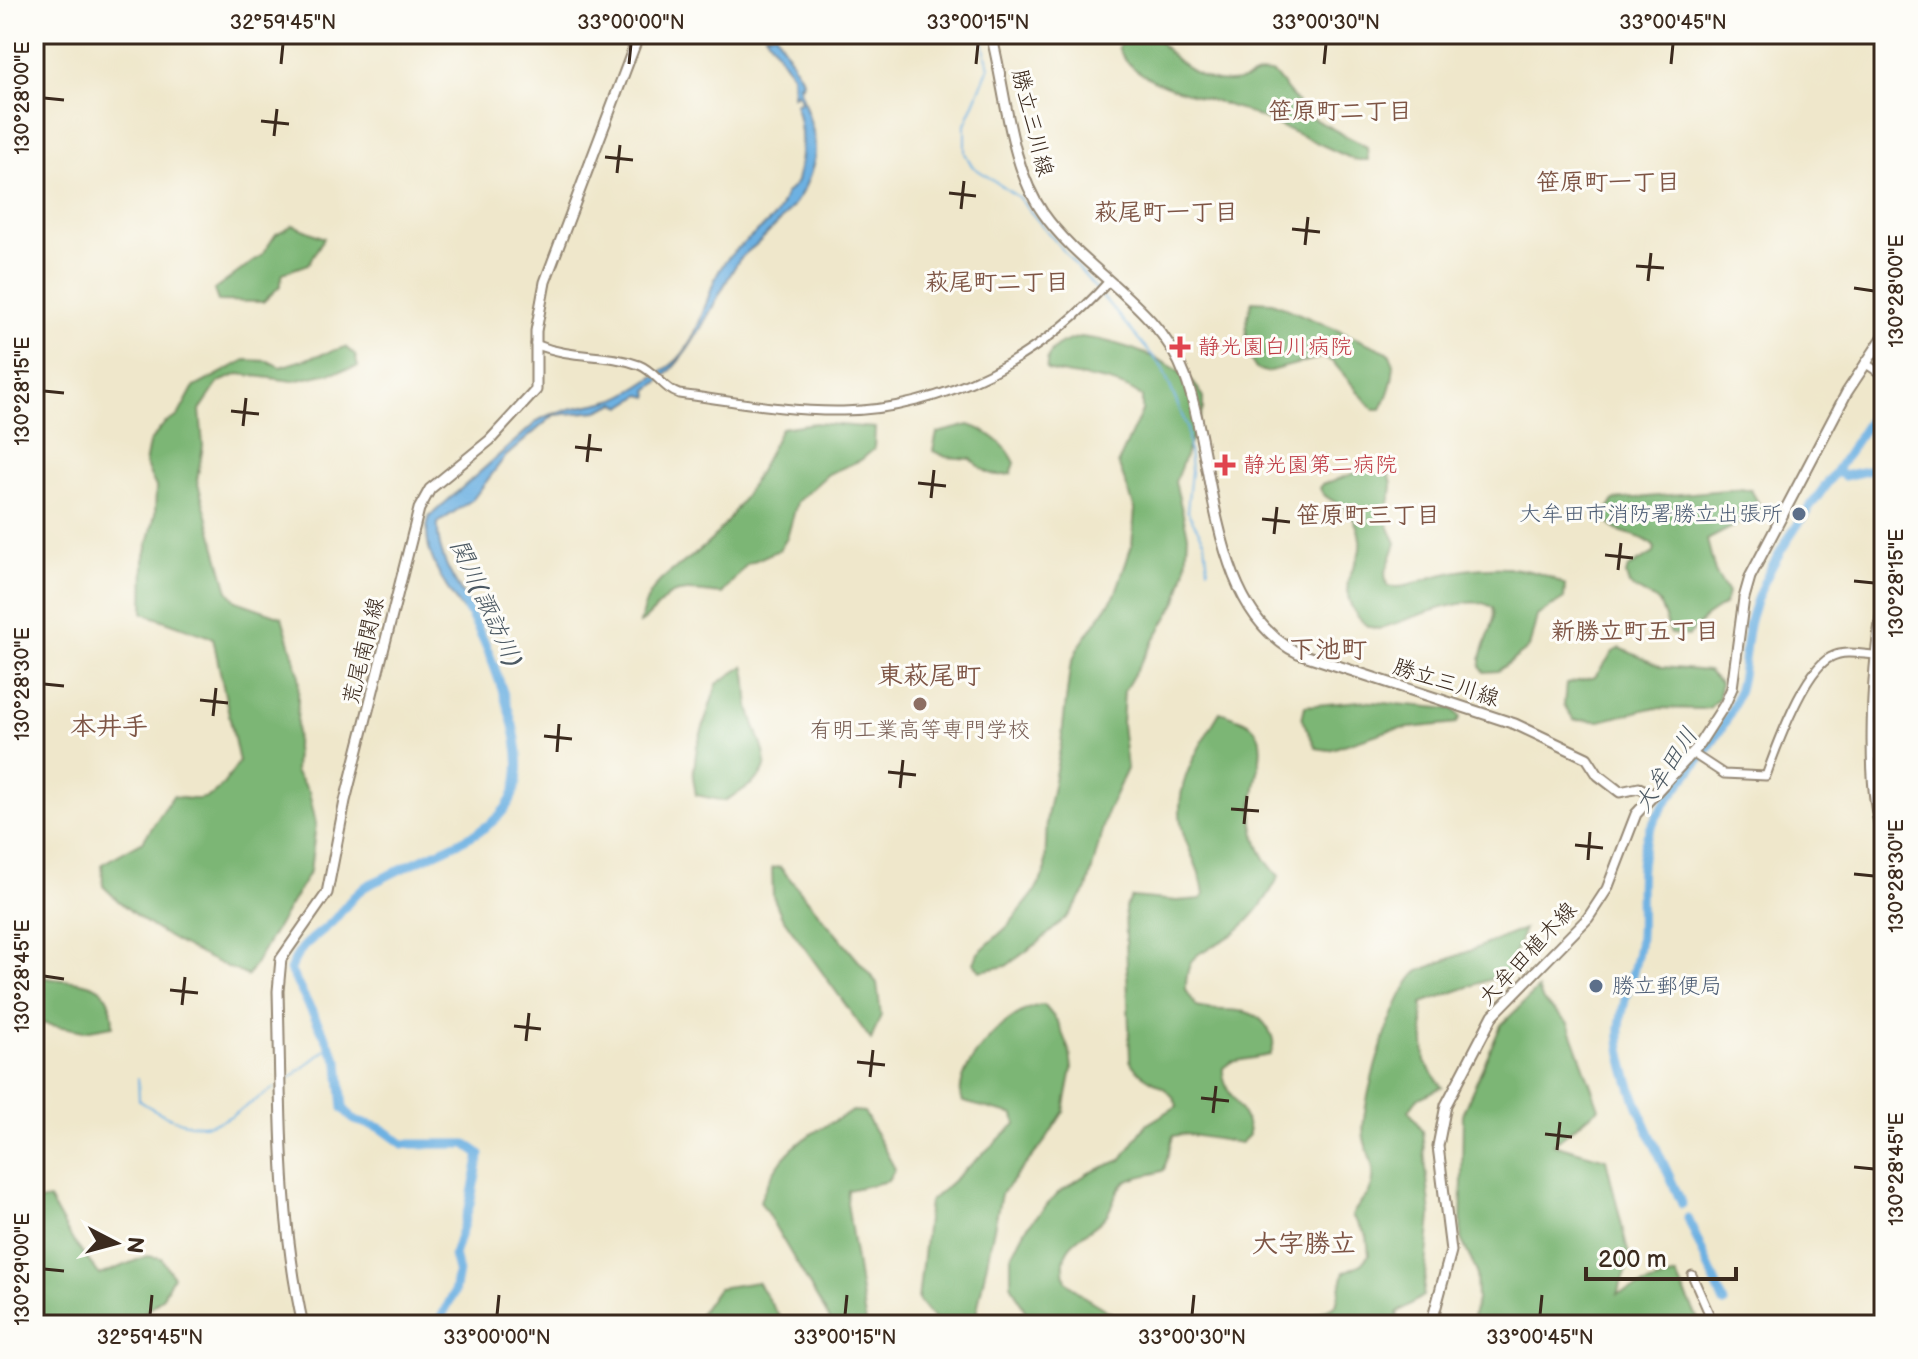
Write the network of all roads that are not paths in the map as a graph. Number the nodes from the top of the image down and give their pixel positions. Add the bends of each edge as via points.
1 (639, 34) edge
2 (991, 34) edge
3 (1109, 281) junction
4 (1884, 336) edge
5 (535, 344) junction
6 (1865, 363) junction
7 (1884, 376) edge
8 (1884, 598) edge
9 (1874, 655) junction
10 (1697, 756) junction
11 (1652, 794) junction
12 (1884, 841) edge
13 (1692, 1275) dead end
14 (303, 1325) edge
15 (1431, 1325) edge
16 (1714, 1325) edge

1 - 5 main road, 荒尾南関線 via 545,282
2 - 3 main road, 勝立三川線 via 1030,191 1054,227
3 - 5 street via 1079,313 984,378 950,391 864,409 830,411 679,394 647,369 608,358 567,356
3 - 11 main road, 勝立三川線 via 1153,321 1177,356 1202,433 1227,560 1243,598 1269,630 1298,653 1515,724 1587,758 1620,792 1639,788
4 - 6 main road, 大牟田植木線
5 - 14 main road, 荒尾南関線 via 536,390 490,440 430,489 419,509 327,893 281,959 279,1067 286,1219
6 - 7 street
6 - 10 main road, 大牟田植木線 via 1750,577 1732,688
8 - 9 street
9 - 10 street via 1840,654 1822,663 1780,735 1766,776 1724,774
9 - 12 street via 1873,805
10 - 11 main road, 大牟田植木線
11 - 15 main road, 大牟田植木線 via 1636,814 1607,889 1588,918 1493,1015 1446,1105 1438,1146 1452,1238
13 - 16 street

